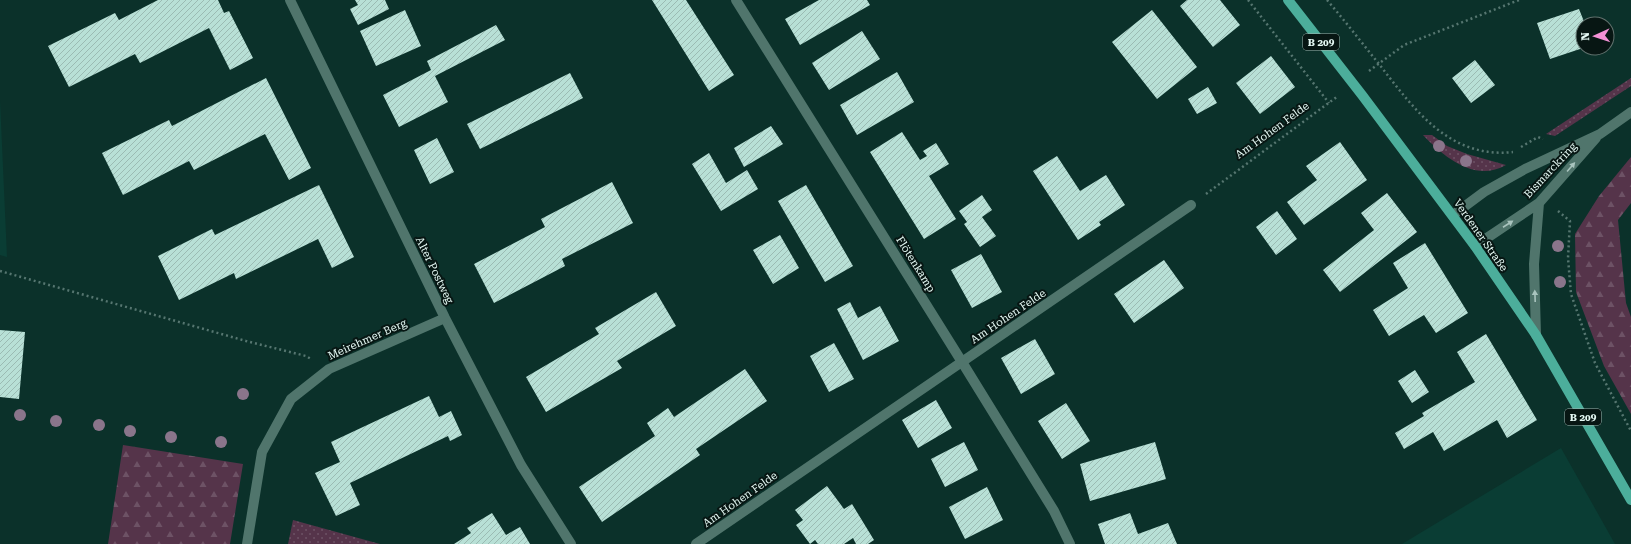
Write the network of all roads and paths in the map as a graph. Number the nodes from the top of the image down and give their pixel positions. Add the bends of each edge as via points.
1 (290, 0) edge
2 (736, 0) edge
3 (1248, 0) edge
4 (1288, 0) edge
5 (1327, 0) edge
6 (1519, 0) edge
7 (1378, 63) junction
8 (1631, 112) edge
9 (1600, 134) junction
10 (1538, 137) dead end
11 (1539, 203) junction
12 (1191, 205) joint
13 (1560, 214) dead end
14 (1453, 215) junction
15 (1475, 246) junction
16 (0, 271) edge
17 (445, 318) junction
18 (1536, 335) junction
19 (962, 362) junction
20 (329, 369) junction
21 (1631, 431) edge
22 (1631, 500) edge
23 (247, 544) edge
24 (571, 544) edge
25 (696, 544) edge
26 (1070, 544) edge

1 - 17 street, Alter Postweg
2 - 19 street, Flötenkamp
3 - 12 path, Am Hohen Felde via 1329,103
4 - 14 main road, Verdener Straße / B 209
5 - 7 path
6 - 7 path via 1404,45
7 - 10 path via 1412,107 1444,135 1455,141 1486,152 1499,153 1513,152
8 - 9 street, Bismarckring
11 -> 9 street, Bismarckring
9 - 14 street, Bismarckring via 1484,192
15 -> 11 street, Bismarckring
18 -> 11 street via 1534,264
12 - 19 street, Am Hohen Felde
13 - 21 path via 1570,221 1568,258 1571,294 1595,363
14 - 15 main road, Verdener Straße / B 209
15 - 18 main road, Verdener Straße / B 209
16 - 20 path via 306,356
17 - 20 street, Meirehmer Berg
17 - 24 street, Alter Postweg via 521,465
18 - 22 main road, Verdener Straße / B 209
19 - 25 street, Am Hohen Felde
19 - 26 street, Flötenkamp via 1054,511
20 - 23 street, Meirehmer Berg via 291,399 262,452

